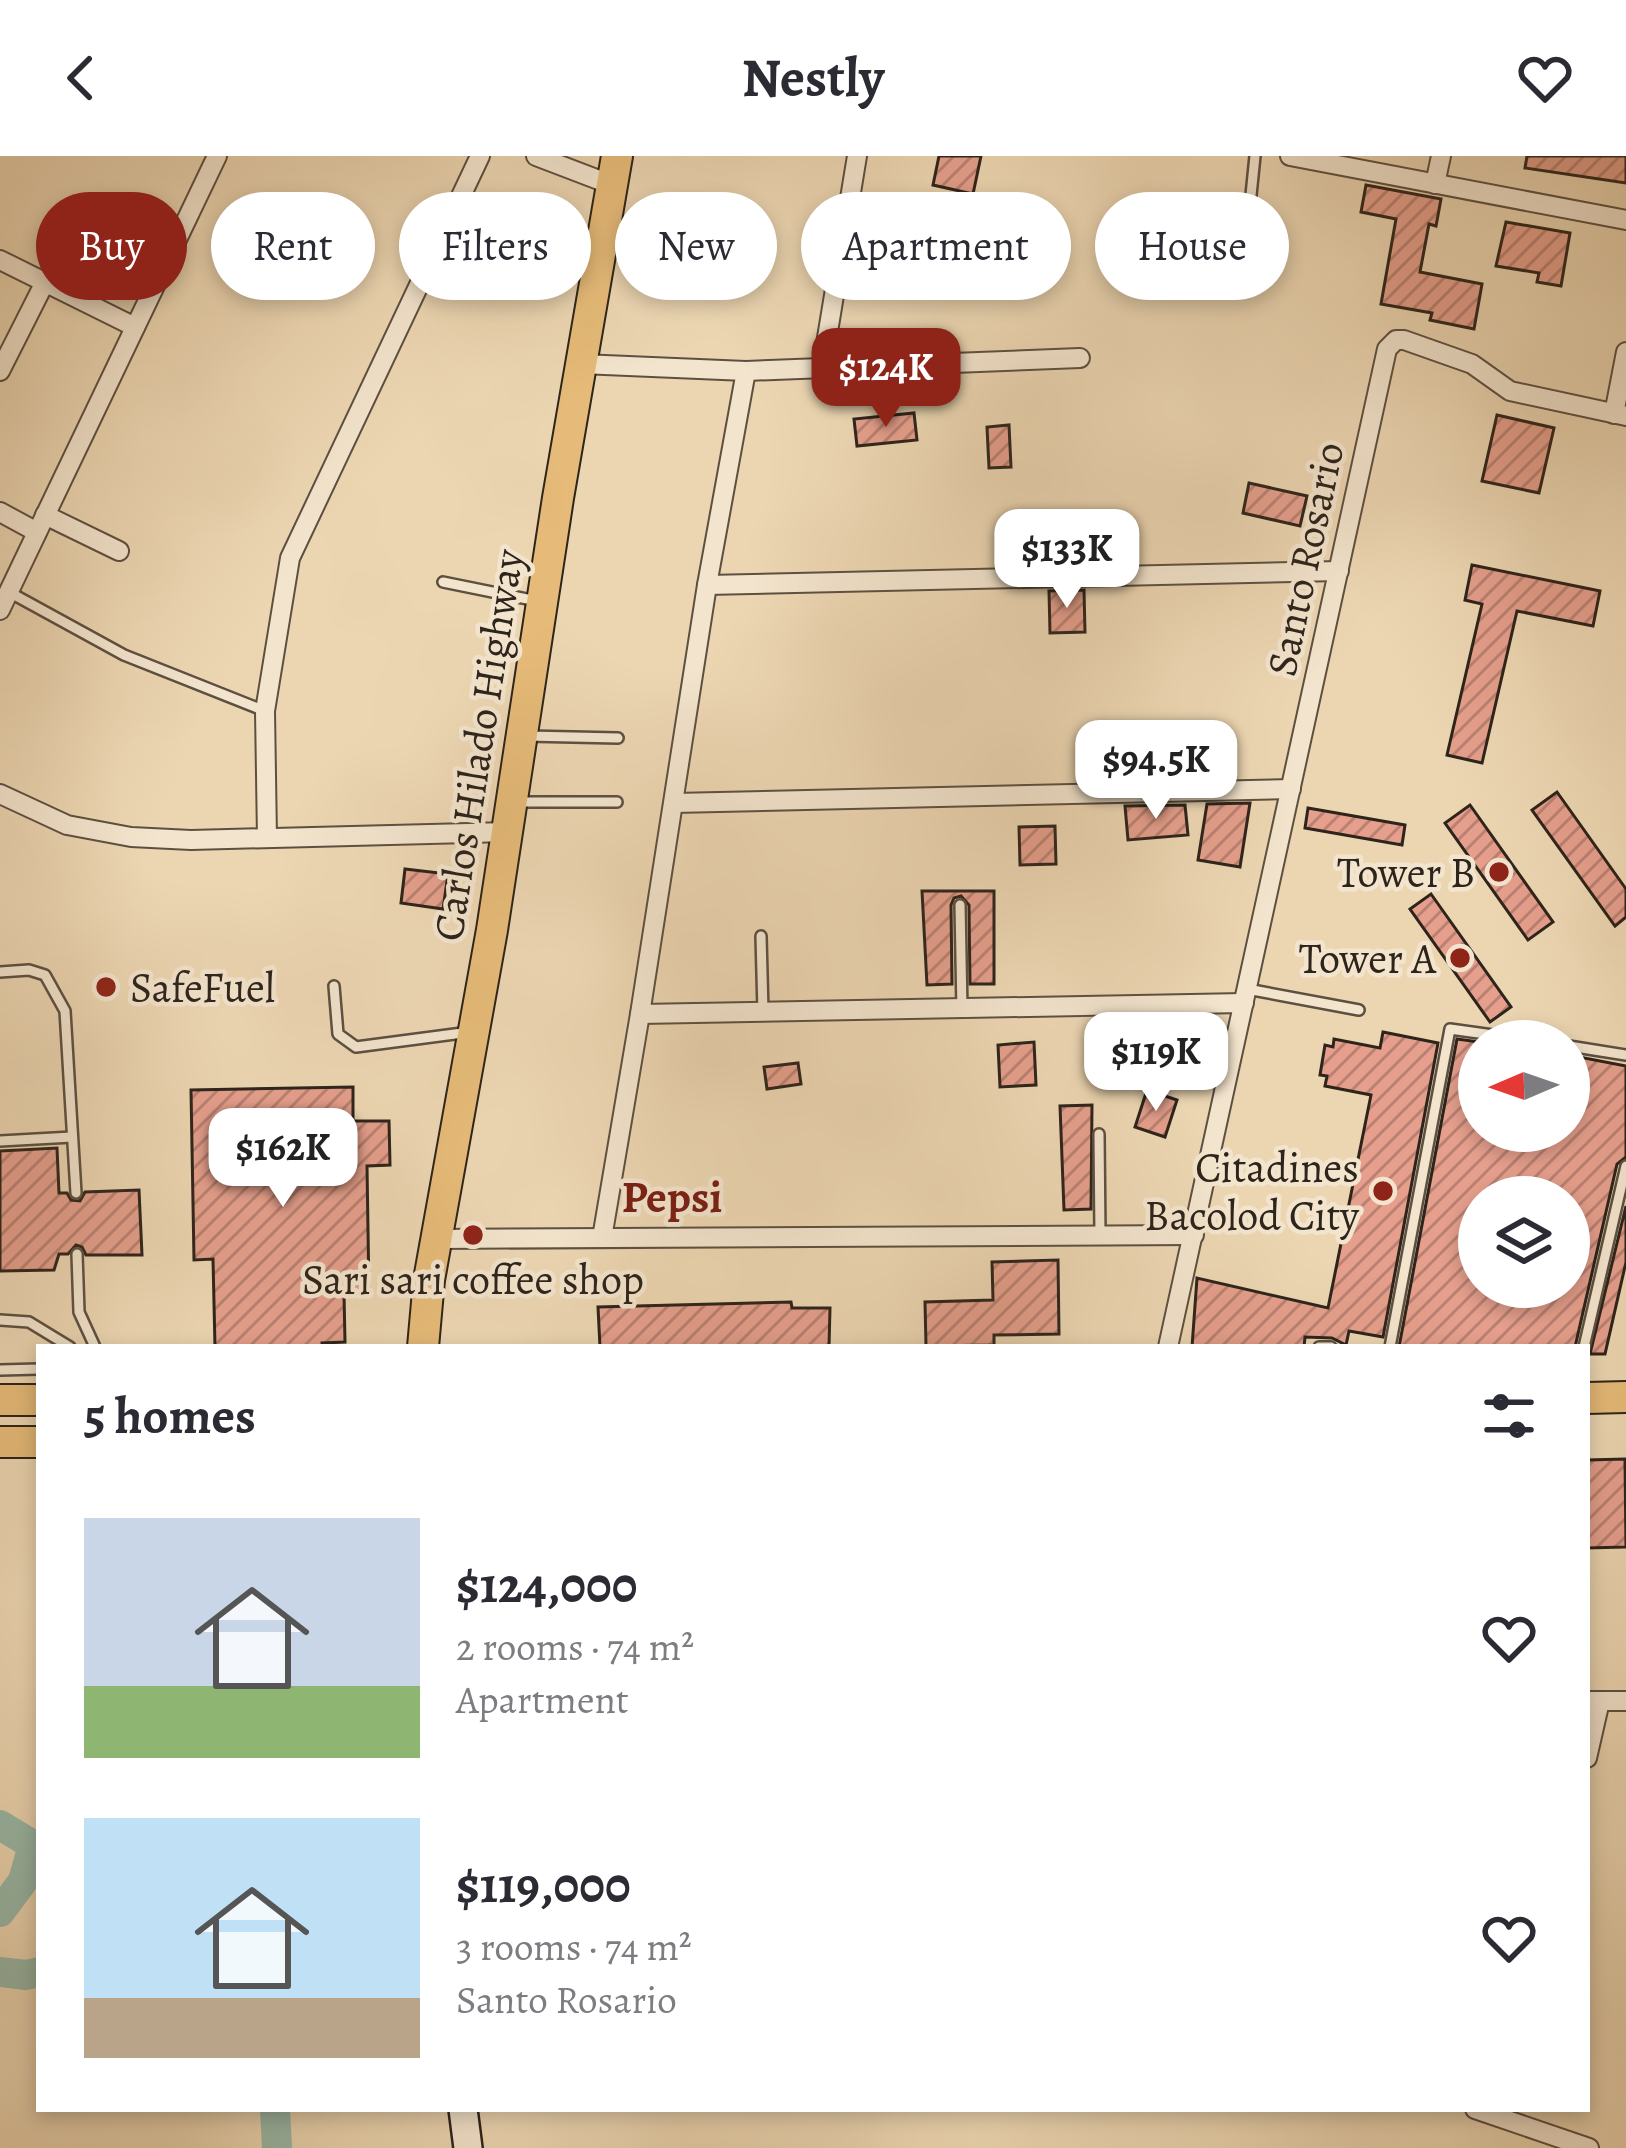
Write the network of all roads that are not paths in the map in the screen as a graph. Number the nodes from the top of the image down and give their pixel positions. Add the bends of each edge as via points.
1 (217, 156) edge
2 (480, 156) edge
3 (857, 156) edge
4 (1255, 156) edge
5 (1290, 156) edge
6 (1441, 156) edge
7 (546, 158) edge
8 (614, 170) edge
9 (1435, 184) junction
10 (1251, 192) edge
11 (1626, 220) edge
12 (0, 260) edge
13 (36, 280) edge
14 (36, 300) edge
15 (78, 300) edge
16 (135, 327) junction
17 (1626, 352) edge
18 (1080, 358) dead end
19 (581, 364) junction
20 (822, 368) junction
21 (0, 370) edge
22 (746, 371) junction
23 (1620, 415) edge
24 (0, 512) edge
25 (41, 524) junction
26 (119, 551) dead end
27 (1339, 571) junction
28 (443, 582) dead end
29 (706, 585) junction
30 (4, 601) edge
31 (542, 602) junction
32 (266, 711) junction
33 (522, 736) junction
34 (617, 738) dead end
35 (1291, 789) junction
36 (0, 794) edge
37 (617, 802) dead end
38 (674, 802) junction
39 (511, 817) junction
40 (267, 838) junction
41 (960, 905) dead end
42 (760, 936) dead end
43 (0, 972) edge
44 (334, 986) dead end
45 (1246, 996) junction
46 (962, 1010) junction
47 (1359, 1010) dead end
48 (763, 1012) junction
49 (640, 1014) junction
50 (1458, 1030) edge
51 (475, 1032) junction
52 (1590, 1049) edge
53 (1626, 1055) edge
54 (1099, 1134) dead end
55 (72, 1137) junction
56 (0, 1141) edge
57 (1626, 1166) edge
58 (76, 1193) dead end
59 (1194, 1235) junction
60 (1100, 1236) junction
61 (602, 1238) junction
62 (437, 1239) junction
63 (77, 1255) dead end
64 (0, 1320) edge
65 (65, 1344) edge
66 (94, 1344) edge
67 (423, 1344) edge
68 (1169, 1344) edge
69 (1391, 1344) edge
70 (1585, 1344) edge
71 (36, 1369) edge
72 (0, 1370) edge
73 (1626, 1397) edge
74 (1590, 1398) edge
75 (0, 1400) edge
76 (36, 1419) edge
77 (0, 1420) edge
78 (36, 1420) edge
79 (36, 1421) edge
80 (0, 1442) edge
81 (1594, 1701) edge
82 (1626, 1701) edge
83 (1590, 1734) edge
84 (463, 2112) edge
85 (1484, 2112) edge
86 (468, 2148) edge
87 (1589, 2148) edge

1 - 16 street
2 - 32 street via 290,558
3 - 20 street
4 - 10 lane
5 - 9 street
6 - 9 street
7 - 8 street
8 - 19 main road, Carlos Hilado Highway
9 - 11 street
12 - 13 street
14 - 21 street
15 - 16 street
16 - 25 street
17 - 23 street
18 - 20 street
19 - 22 street
19 - 31 main road, Carlos Hilado Highway
20 - 22 street
22 - 29 street
23 - 27 street, Santo Rosario via 1510,391 1472,364 1396,340
24 - 25 street
25 - 26 street
25 - 30 street
27 - 29 street
27 - 35 street, Santo Rosario
28 - 31 lane
29 - 38 street
30 - 32 lane
31 - 33 main road, Carlos Hilado Highway
32 - 40 street
33 - 34 lane
33 - 39 main road, Carlos Hilado Highway
35 - 38 street
35 - 45 street, Santo Rosario
36 - 40 street via 67,825 131,837
37 - 39 lane
38 - 49 street
39 - 40 street
39 - 51 main road, Carlos Hilado Highway
41 - 46 lane
42 - 48 lane
43 - 55 lane via 45,975 64,1011
44 - 51 lane via 338,1034 356,1047
45 - 46 street
45 - 47 lane
45 - 59 street, Santo Rosario
46 - 48 street
48 - 49 street
49 - 61 street
50 - 69 lane via 1450,1029
51 - 62 main road, Carlos Hilado Highway
52 - 53 lane
54 - 60 lane
55 - 56 lane
55 - 58 lane
57 - 70 lane
59 - 60 street
59 - 68 street, Santo Rosario
60 - 61 street
61 - 62 street
62 - 67 main road, Carlos Hilado Highway
63 - 66 lane via 80,1312
64 - 65 lane via 29,1322
71 - 72 lane
73 - 74 main road
75 - 76 main road
77 - 78 main road
79 - 80 main road
81 - 82 street
81 - 83 street
84 - 86 main road
85 - 87 street

